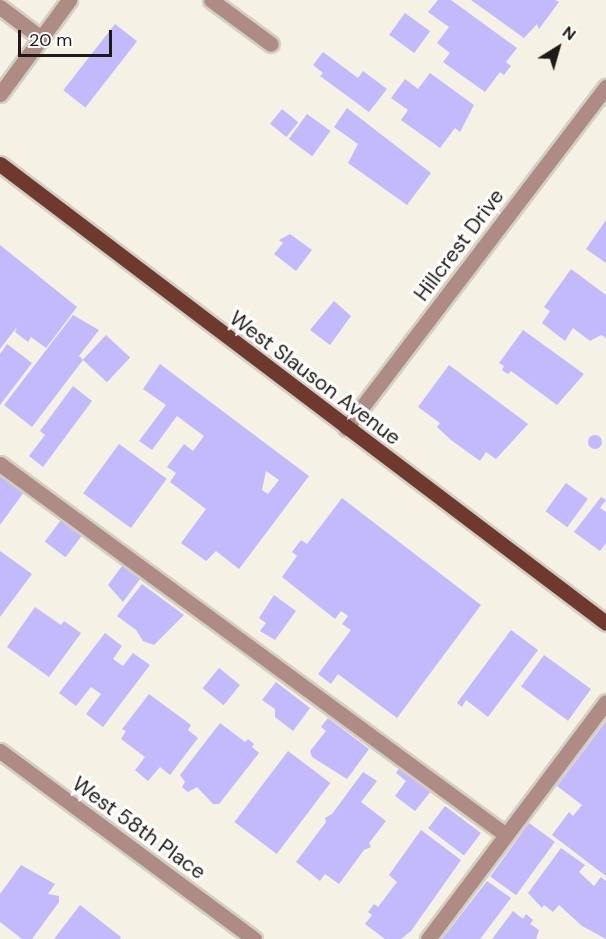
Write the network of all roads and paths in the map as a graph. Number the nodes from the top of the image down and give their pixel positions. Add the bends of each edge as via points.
1 (69, 0) edge
2 (211, 0) edge
3 (0, 7) edge
4 (41, 38) junction
5 (271, 44) dead end
6 (606, 87) edge
7 (0, 94) edge
8 (0, 164) edge
9 (346, 428) junction
10 (0, 464) edge
11 (606, 623) edge
12 (606, 702) edge
13 (0, 752) edge
14 (506, 836) junction
15 (254, 939) edge
16 (428, 939) edge

1 - 4 street
2 - 5 street
3 - 4 street
4 - 7 street
6 - 9 street, Hillcrest Drive
8 - 9 main road, West Slauson Avenue
9 - 11 main road, West Slauson Avenue
10 - 14 street
12 - 14 street
13 - 15 street, West 58th Place
14 - 16 street

